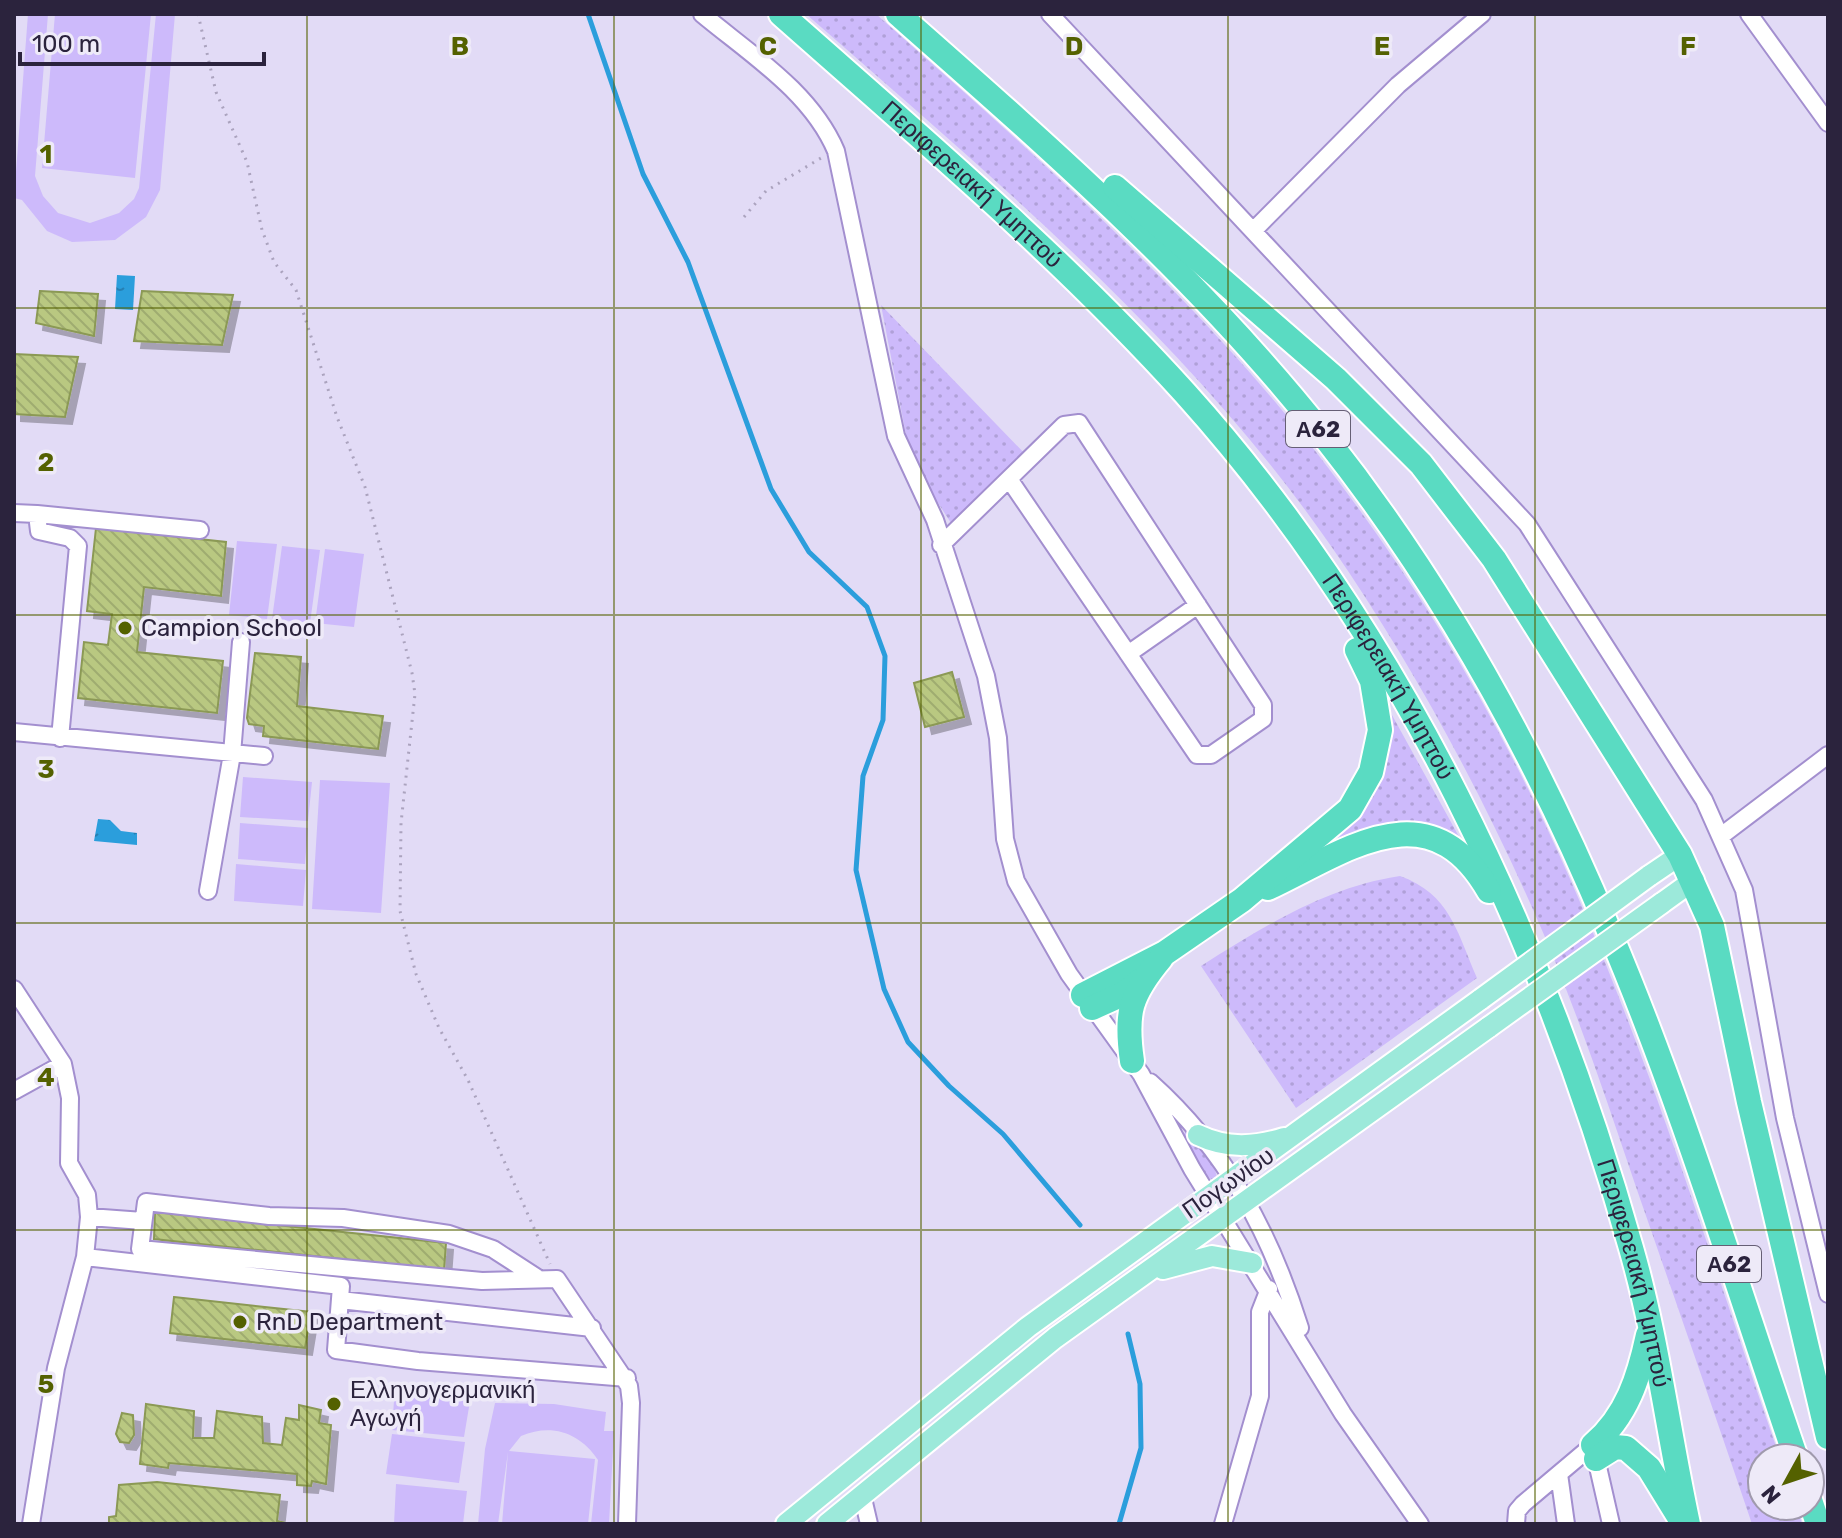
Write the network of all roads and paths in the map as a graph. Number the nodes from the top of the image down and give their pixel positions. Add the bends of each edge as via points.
1 (198, 14) edge
2 (702, 14) edge
3 (781, 14) edge
4 (898, 14) edge
5 (1050, 14) edge
6 (1482, 14) edge
7 (1749, 14) edge
8 (964, 72) junction
9 (1828, 123) edge
10 (836, 151) junction
11 (744, 217) dead end
12 (1254, 230) junction
13 (1009, 479) junction
14 (14, 513) edge
15 (37, 514) junction
16 (200, 530) dead end
17 (941, 545) junction
18 (1318, 563) junction
19 (1198, 605) junction
20 (241, 642) dead end
21 (1128, 654) junction
22 (14, 732) edge
23 (60, 738) junction
24 (232, 754) junction
25 (1828, 755) edge
26 (264, 756) dead end
27 (1721, 836) junction
28 (1680, 855) junction
29 (1694, 880) junction
30 (208, 891) dead end
31 (1242, 900) junction
32 (1165, 953) junction
33 (1533, 965) junction
34 (1148, 974) junction
35 (14, 989) edge
36 (1088, 1002) junction
37 (63, 1064) junction
38 (1136, 1068) junction
39 (14, 1091) edge
40 (1299, 1132) junction
41 (1198, 1135) junction
42 (1233, 1180) junction
43 (1209, 1195) junction
44 (1248, 1201) junction
45 (89, 1217) junction
46 (1224, 1218) junction
47 (143, 1221) junction
48 (85, 1257) junction
49 (1252, 1263) junction
50 (536, 1277) junction
51 (557, 1279) junction
52 (1130, 1284) junction
53 (1269, 1289) junction
54 (1828, 1294) edge
55 (340, 1300) junction
56 (1650, 1325) junction
57 (592, 1328) junction
58 (1308, 1353) junction
59 (627, 1378) junction
60 (1828, 1437) edge
61 (1791, 1442) edge
62 (1594, 1452) junction
63 (1559, 1474) junction
64 (862, 1494) junction
65 (31, 1524) edge
66 (627, 1524) edge
67 (786, 1524) edge
68 (827, 1524) edge
69 (869, 1524) edge
70 (1223, 1524) edge
71 (1420, 1524) edge
72 (1516, 1524) edge
73 (1566, 1524) edge
74 (1611, 1524) edge
75 (1686, 1524) edge

1 - 51 path via 216,92 247,162 262,230 274,262 296,290 365,487 412,673 415,694 398,880 416,974
2 - 10 street via 794,92 820,121
3 - 18 highway, Περιφερειακή Υμηττού via 947,160 1125,328 1245,465
4 - 8 highway, Α62
5 - 12 street
6 - 12 street via 1398,85
7 - 9 street
8 - 28 highway via 1054,136 1196,256 1336,379 1421,464 1494,559
8 - 61 highway, Α62 via 1131,223 1233,328 1370,498 1462,638 1542,784 1612,936
10 - 11 path via 766,191
10 - 17 street via 896,436
12 - 27 street via 1527,524 1704,800
13 - 17 street
13 - 19 street via 1064,425 1079,423
13 - 21 street
14 - 15 street
15 - 16 street
15 - 23 street via 39,531 70,538 78,550
17 - 36 street via 991,695 1009,863 1038,925
18 - 31 highway via 1334,610 1372,681 1380,730 1377,752 1350,809
18 - 33 highway, Περιφερειακή Υμηττού via 1367,638 1467,818
19 - 21 street
19 - 21 street via 1263,705 1260,722 1211,755 1197,755
20 - 24 street
22 - 23 street
23 - 24 street
24 - 26 street
24 - 30 street
25 - 27 street
27 - 54 street via 1744,890 1785,1118
28 - 29 highway
28 - 40 main road, Πογωνίου, bridge
29 - 44 main road, Πογωνίου, bridge
29 - 60 highway via 1720,958
31 - 32 highway
31 - 33 highway via 1371,838 1423,837 1472,866
32 - 34 highway
32 - 36 highway
33 - 56 highway, Περιφερειακή Υμηττού via 1590,1119
34 - 36 highway via 1123,994
34 - 38 highway via 1130,1007
35 - 37 street
36 - 38 street
37 - 39 street
37 - 45 street via 70,1098 69,1163 87,1195
38 - 41 street
38 - 43 street
40 - 41 main road via 1240,1146
40 - 42 main road, Πογωνίου
41 - 42 street
42 - 43 main road, Πογωνίου
42 - 44 street
43 - 46 street
43 - 67 main road, Πογωνίου via 998,1350
44 - 46 main road, Πογωνίου
44 - 58 street via 1274,1253
45 - 47 street
45 - 48 street
46 - 49 street
46 - 52 main road, Πογωνίου
47 - 50 street via 146,1202 343,1218 449,1234 493,1249
47 - 50 street via 140,1249 482,1281
48 - 55 street via 341,1286
48 - 65 street via 56,1368
49 - 52 main road via 1196,1258
49 - 53 street
50 - 51 street
51 - 57 street
52 - 64 main road, Πογωνίου via 1008,1374
53 - 58 street
53 - 70 street via 1260,1312 1260,1396
55 - 57 street
55 - 59 street via 336,1350
56 - 62 highway via 1629,1399
56 - 75 highway, Περιφερειακή Υμηττού
57 - 59 street
58 - 71 street via 1364,1446
59 - 66 street
62 - 63 street
62 - 74 street
62 - 75 highway via 1615,1447 1636,1454
63 - 72 street via 1523,1504
63 - 73 street
64 - 68 main road, Πογωνίου
64 - 69 street

